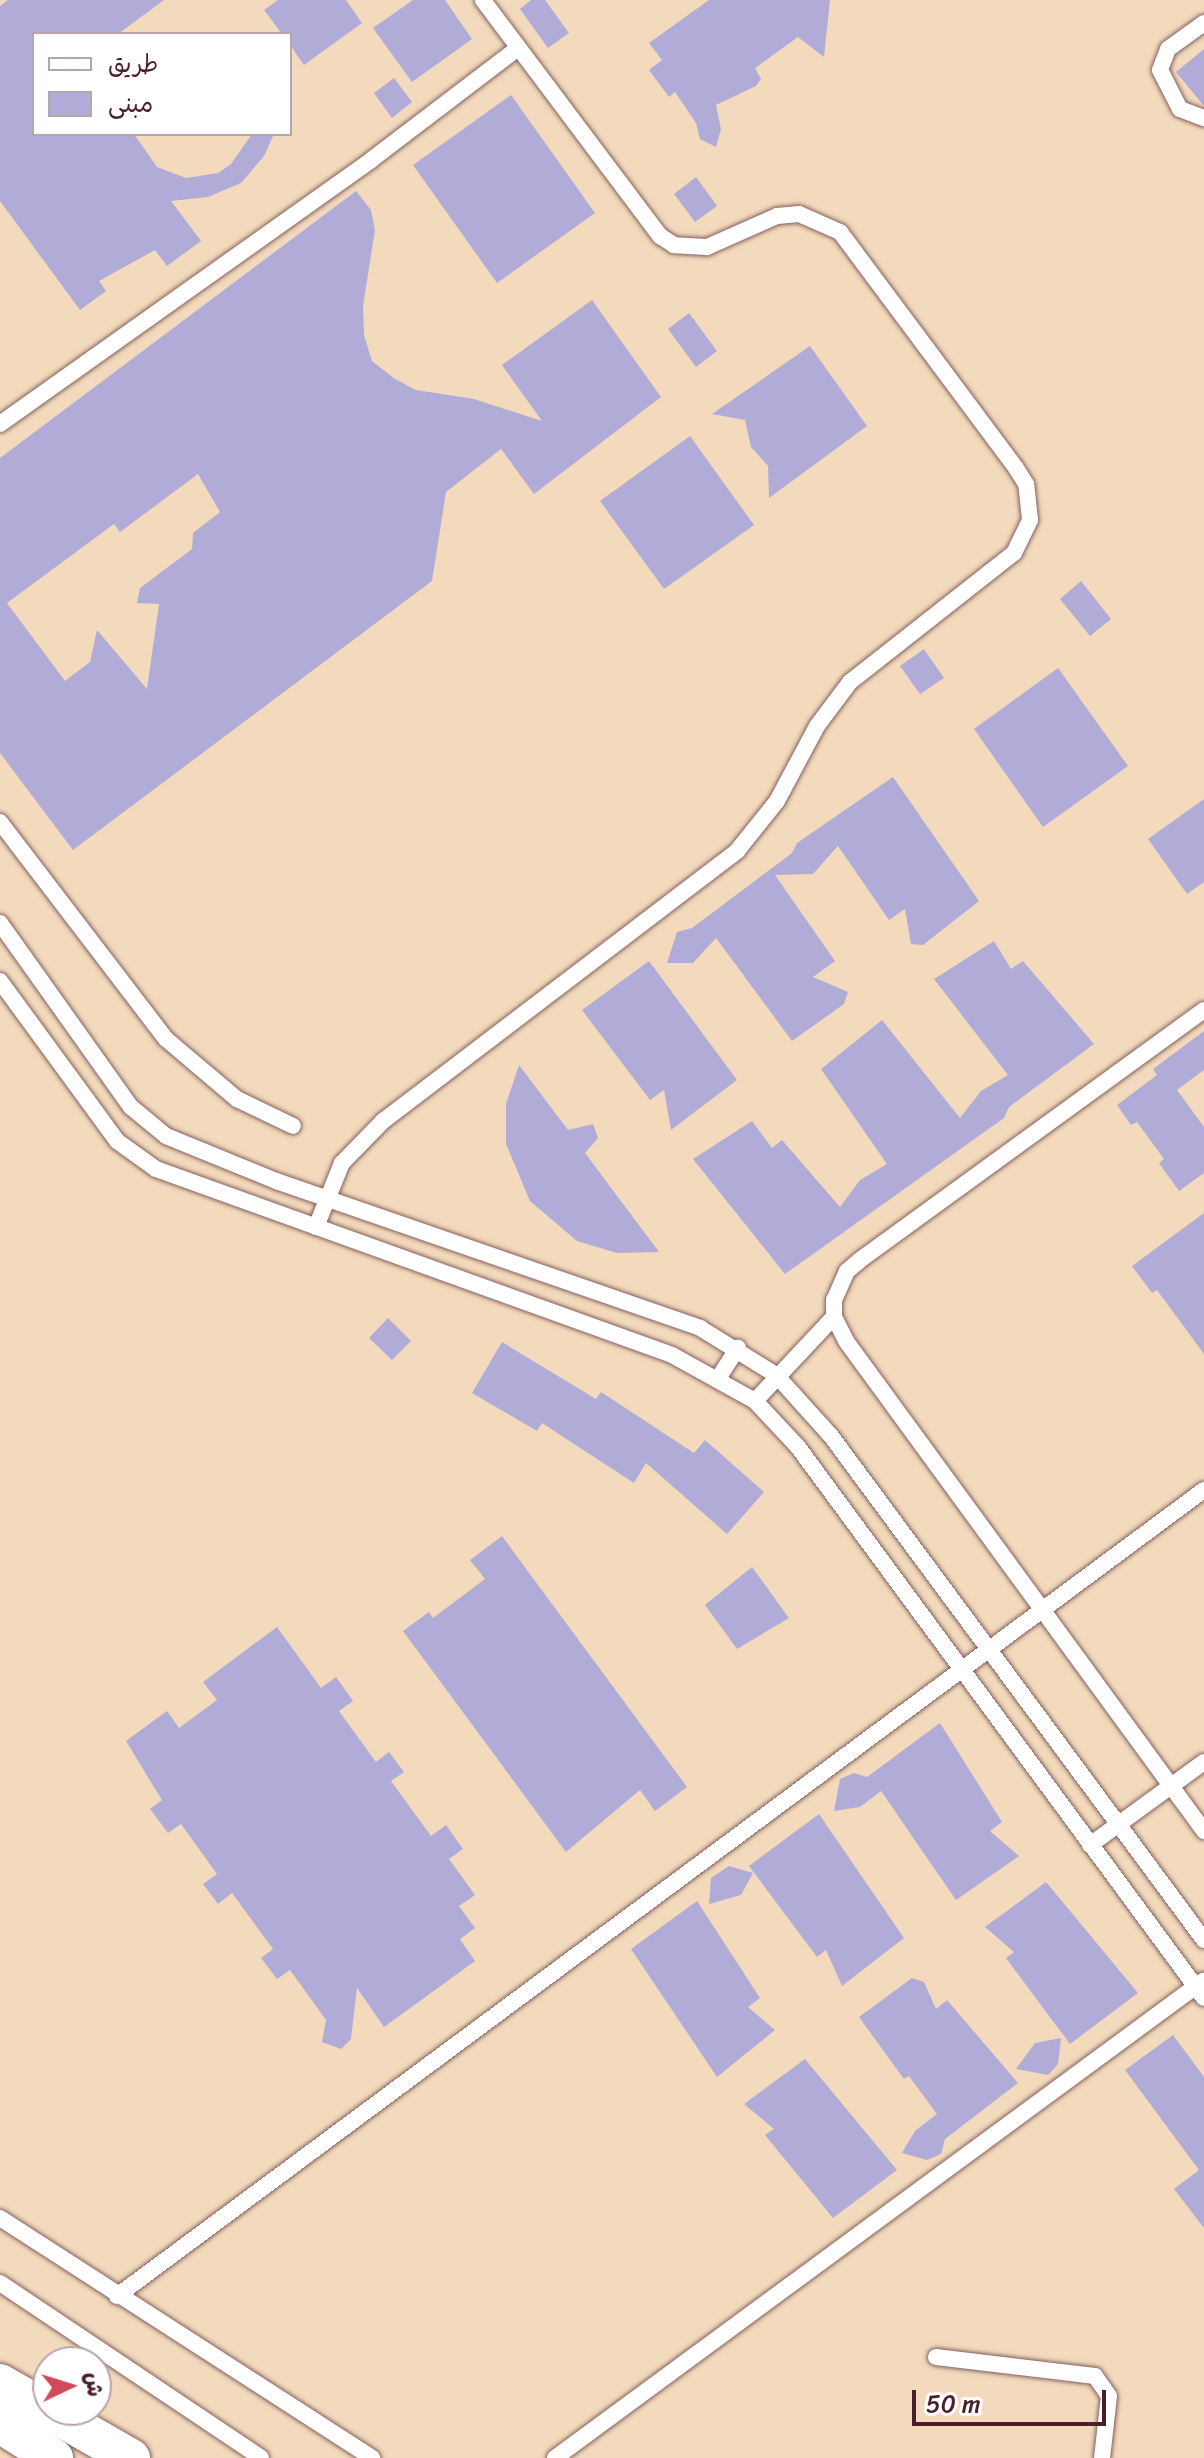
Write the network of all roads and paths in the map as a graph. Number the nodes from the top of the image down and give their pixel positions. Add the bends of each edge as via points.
1 (483, 0) edge
2 (1204, 23) edge
3 (518, 48) junction
4 (1204, 118) edge
5 (0, 424) edge
6 (0, 822) edge
7 (0, 923) edge
8 (0, 981) edge
9 (1204, 1010) edge
10 (293, 1126) dead end
11 (279, 1182) junction
12 (325, 1198) junction
13 (268, 1210) junction
14 (316, 1227) junction
15 (834, 1317) junction
16 (738, 1348) junction
17 (776, 1375) junction
18 (719, 1377) junction
19 (755, 1401) junction
20 (1204, 1490) edge
21 (1042, 1610) junction
22 (987, 1650) junction
23 (960, 1671) junction
24 (1204, 1762) edge
25 (1171, 1786) junction
26 (1118, 1824) junction
27 (1204, 1831) edge
28 (1090, 1845) junction
29 (1204, 1940) edge
30 (1201, 1988) edge
31 (0, 2218) edge
32 (0, 2283) edge
33 (117, 2296) junction
34 (936, 2357) dead end
35 (0, 2383) edge
36 (0, 2424) edge
37 (54, 2458) edge
38 (131, 2458) edge
39 (261, 2458) edge
40 (372, 2458) edge
41 (555, 2458) edge
42 (1102, 2458) edge

1 - 3 lane
2 - 4 lane via 1168,49 1160,70 1180,109
3 - 5 lane via 371,160
3 - 12 lane via 648,224 674,245 707,247 777,216 821,220 840,232 1016,468 1026,484 1030,520 1014,553 850,682 817,726 768,815 737,851 383,1121 342,1163
6 - 10 lane via 166,1039 237,1099
7 - 11 lane via 147,1123 187,1146
8 - 13 lane via 117,1141 156,1169
9 - 15 lane via 859,1261 838,1285
11 - 12 lane
11 - 13 lane
12 - 14 lane
12 - 16 lane via 680,1320
13 - 14 lane
14 - 18 lane via 672,1355
15 - 17 lane
15 - 21 lane via 846,1341
16 - 17 lane
16 - 18 lane
17 - 19 lane
17 - 22 lane via 823,1425
18 - 19 lane
19 - 23 lane via 798,1447
20 - 21 lane
21 - 22 lane
21 - 25 lane
22 - 23 lane
22 - 26 lane
23 - 28 lane
23 - 33 lane
24 - 25 lane
25 - 26 lane
25 - 27 lane
26 - 28 lane
26 - 29 lane
28 - 30 lane
30 - 41 lane
31 - 33 lane
32 - 39 lane
33 - 40 lane
34 - 42 lane via 1095,2376 1109,2396
35 - 38 street
36 - 37 street

